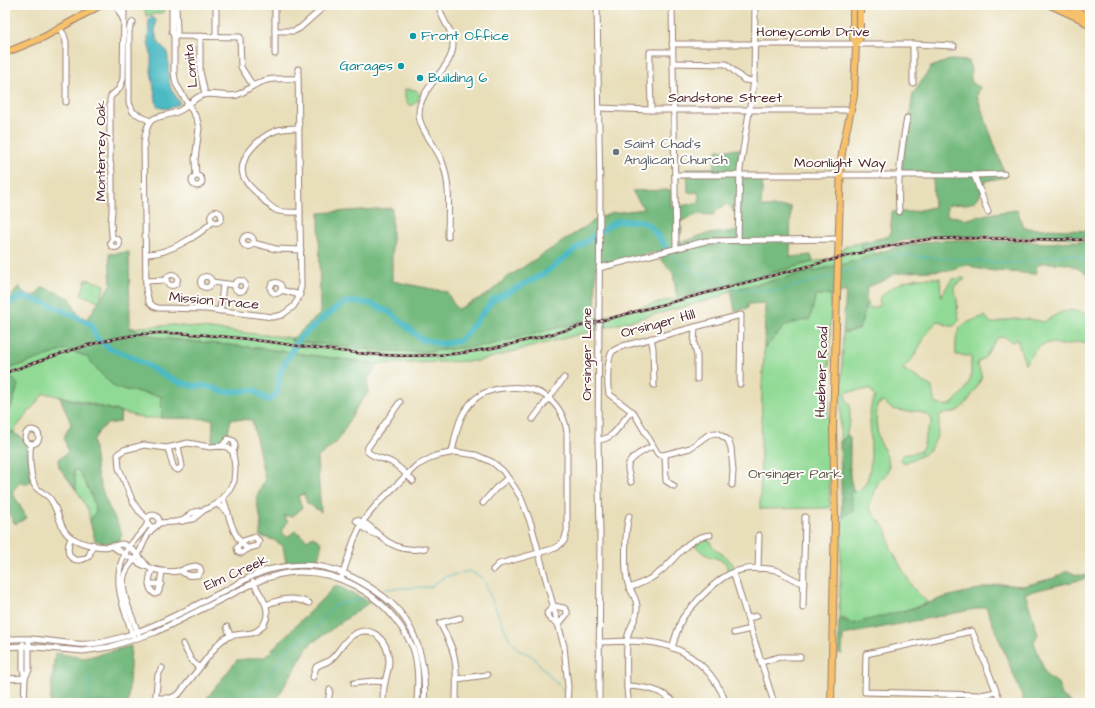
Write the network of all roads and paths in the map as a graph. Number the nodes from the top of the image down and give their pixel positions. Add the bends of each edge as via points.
1 (101, 5) edge
2 (116, 5) edge
3 (172, 5) edge
4 (176, 5) edge
5 (216, 5) edge
6 (275, 5) edge
7 (326, 5) edge
8 (439, 5) edge
9 (597, 5) edge
10 (672, 5) edge
11 (755, 5) edge
12 (853, 5) edge
13 (860, 5) edge
14 (1050, 5) edge
15 (1066, 5) edge
16 (89, 8) edge
17 (122, 8) edge
18 (133, 22) dead end
19 (1089, 22) edge
20 (60, 29) junction
21 (275, 31) junction
22 (174, 36) junction
23 (200, 36) junction
24 (216, 36) junction
25 (672, 44) junction
26 (755, 44) junction
27 (856, 44) junction
28 (913, 44) junction
29 (954, 46) dead end
30 (672, 52) junction
31 (5, 53) edge
32 (275, 54) dead end
33 (673, 63) junction
34 (298, 69) dead end
35 (298, 79) junction
36 (754, 81) junction
37 (913, 83) dead end
38 (253, 86) junction
39 (206, 94) junction
40 (66, 102) dead end
41 (188, 105) junction
42 (599, 108) junction
43 (750, 109) junction
44 (651, 110) junction
45 (674, 110) junction
46 (851, 110) junction
47 (907, 118) dead end
48 (150, 121) junction
49 (299, 128) junction
50 (1004, 174) dead end
51 (675, 175) junction
52 (740, 175) junction
53 (841, 175) junction
54 (898, 175) junction
55 (974, 175) junction
56 (196, 176) dead end
57 (300, 212) junction
58 (899, 212) dead end
59 (988, 212) dead end
60 (212, 221) dead end
61 (448, 238) dead end
62 (113, 239) dead end
63 (839, 239) junction
64 (738, 240) junction
65 (253, 243) dead end
66 (676, 248) junction
67 (300, 250) junction
68 (146, 254) junction
69 (599, 268) junction
70 (166, 280) dead end
71 (146, 281) junction
72 (212, 282) dead end
73 (223, 284) junction
74 (235, 285) dead end
75 (281, 290) dead end
76 (300, 295) junction
77 (220, 311) junction
78 (695, 327) junction
79 (651, 338) junction
80 (564, 378) dead end
81 (697, 380) dead end
82 (740, 384) dead end
83 (654, 385) dead end
84 (548, 398) junction
85 (400, 402) dead end
86 (632, 411) junction
87 (533, 419) dead end
88 (598, 440) junction
89 (31, 444) dead end
90 (178, 446) junction
91 (222, 446) junction
92 (653, 446) junction
93 (168, 448) junction
94 (233, 452) junction
95 (452, 452) junction
96 (665, 455) junction
97 (407, 475) junction
98 (508, 478) junction
99 (413, 481) dead end
100 (631, 482) dead end
101 (732, 485) dead end
102 (674, 486) dead end
103 (223, 498) junction
104 (483, 503) dead end
105 (217, 504) junction
106 (228, 512) junction
107 (629, 516) dead end
108 (804, 517) dead end
109 (148, 521) junction
110 (362, 523) junction
111 (157, 525) junction
112 (710, 535) dead end
113 (759, 535) dead end
114 (71, 538) junction
115 (240, 542) junction
116 (93, 544) junction
117 (112, 546) junction
118 (128, 548) junction
119 (425, 548) dead end
120 (248, 549) junction
121 (539, 553) junction
122 (124, 554) junction
123 (138, 555) junction
124 (134, 560) junction
125 (147, 566) junction
126 (758, 569) junction
127 (152, 570) junction
128 (493, 570) dead end
129 (181, 571) dead end
130 (162, 572) junction
131 (733, 572) junction
132 (342, 576) junction
133 (250, 577) junction
134 (254, 583) junction
135 (804, 583) junction
136 (149, 584) junction
137 (161, 584) junction
138 (629, 588) junction
139 (309, 603) dead end
140 (266, 604) junction
141 (554, 606) junction
142 (803, 608) dead end
143 (757, 616) dead end
144 (460, 618) dead end
145 (748, 618) junction
146 (559, 624) junction
147 (227, 627) dead end
148 (751, 629) junction
149 (135, 632) junction
150 (734, 633) dead end
151 (230, 635) junction
152 (23, 639) junction
153 (29, 639) junction
154 (137, 639) junction
155 (5, 640) edge
156 (599, 642) junction
157 (627, 642) junction
158 (184, 644) dead end
159 (23, 646) junction
160 (5, 647) edge
161 (30, 647) junction
162 (672, 648) junction
163 (800, 657) dead end
164 (26, 661) junction
165 (761, 662) junction
166 (162, 668) dead end
167 (199, 668) junction
168 (487, 675) dead end
169 (313, 677) dead end
170 (25, 678) junction
171 (5, 679) edge
172 (457, 679) junction
173 (385, 682) junction
174 (354, 683) dead end
175 (627, 686) junction
176 (330, 690) dead end
177 (996, 692) junction
178 (156, 700) edge
179 (24, 703) edge
180 (328, 703) edge
181 (383, 703) edge
182 (417, 703) edge
183 (424, 703) edge
184 (456, 703) edge
185 (567, 703) edge
186 (599, 703) edge
187 (629, 703) edge
188 (675, 703) edge
189 (726, 703) edge
190 (774, 703) edge
191 (830, 703) edge
192 (1001, 703) edge

1 - 16 main road
2 - 17 street, Monterrey Oak
3 - 22 street
4 - 22 street via 177,32
5 - 24 street, Lomita
6 - 21 street
7 - 21 street via 300,28 294,31
8 - 61 street via 451,32 453,46 448,61 423,96 419,114 423,129 438,151 446,174
9 - 42 street, Orsinger Lane
10 - 25 street
11 - 26 street
12 - 27 main road, Huebner Road via 853,38
13 - 27 main road, Huebner Road via 860,38
14 - 19 main road
15 - 19 main road
16 - 20 main road
17 - 62 street, Monterrey Oak via 123,79 119,89 110,99
18 - 48 street via 129,32 129,103 133,112
20 - 31 main road
20 - 40 street via 66,42
21 - 32 street
22 - 23 street
22 - 41 street via 175,80
23 - 24 street
23 - 39 street, Lomita via 200,71
24 - 38 street via 240,37 241,67
25 - 26 street, Honeycomb Drive
25 - 30 street
26 - 27 street, Honeycomb Drive
26 - 36 street
27 - 28 street, Honeycomb Drive
27 - 46 main road, Huebner Road
28 - 29 street, Honeycomb Drive
28 - 37 street
30 - 33 street
30 - 44 street via 650,52
33 - 36 street via 726,64 744,80
33 - 45 street
34 - 35 street
35 - 38 street via 266,80
35 - 49 street
36 - 43 street
38 - 39 street via 236,95
39 - 41 street
41 - 48 street via 177,112 157,116
41 - 56 street via 200,128 195,160
42 - 44 street, Sandstone Street
42 - 69 street, Orsinger Lane
43 - 45 street, Sandstone Street
43 - 46 street, Sandstone Street
43 - 52 street
44 - 45 street, Sandstone Street
45 - 51 street
46 - 53 main road, Huebner Road via 843,146
47 - 54 street
48 - 68 street, Mission Trace via 146,128 144,143
49 - 57 street
49 - 57 street via 283,129 268,135 247,154 242,162 242,170 248,184 272,209 280,212
50 - 55 street, Moonlight Way
51 - 52 street, Moonlight Way
51 - 66 street
52 - 53 street, Moonlight Way
52 - 64 street
53 - 54 street, Moonlight Way
53 - 63 main road, Huebner Road
54 - 55 street, Moonlight Way
54 - 58 street
55 - 59 street
57 - 67 street
60 - 68 street via 202,232 164,252
63 - 64 street
63 - 191 main road, Huebner Road via 833,426 835,516
64 - 66 street via 706,241
65 - 67 street via 276,249
66 - 69 street
67 - 76 street
68 - 71 street, Mission Trace
69 - 88 street, Orsinger Lane
70 - 71 street
71 - 77 street, Mission Trace via 147,299 153,306
72 - 73 street
73 - 74 street
73 - 77 street
75 - 76 street
76 - 77 street, Mission Trace via 291,309 273,317
78 - 79 street, Orsinger Hill
78 - 81 street
78 - 82 street, Orsinger Hill via 741,315
79 - 83 street via 654,352
79 - 86 street, Orsinger Hill via 615,349 610,356 608,392
80 - 84 street
84 - 87 street
84 - 95 street via 538,392 518,388 496,389 482,394 462,415
84 - 121 street via 561,412 567,429 567,531 560,545
85 - 97 street via 367,451 390,461
86 - 88 street via 612,436
86 - 92 street, Orsinger Hill
88 - 156 street, Orsinger Lane
89 - 114 street via 34,484 51,500 62,526
90 - 91 street via 188,443 210,447
90 - 93 street
90 - 93 street via 182,466 178,470 172,464
91 - 94 street
91 - 94 street via 228,439 234,441
92 - 96 street, Orsinger Hill via 658,454
92 - 100 street via 634,457 629,463
93 - 109 street via 144,445 124,450 118,455 119,468 133,502
94 - 103 street via 234,481
95 - 97 street via 428,458
95 - 98 street via 476,455 488,460
96 - 101 street via 690,448 708,435 719,434 728,440 731,448
96 - 102 street via 666,481
97 - 99 street
97 - 110 street via 377,504
98 - 104 street
98 - 121 street via 521,498
103 - 105 street
103 - 106 street
105 - 106 street
105 - 111 street via 191,513 183,521
106 - 115 street
107 - 138 street via 626,562
108 - 135 street
109 - 111 street via 151,527
109 - 111 street via 151,515 156,516 159,519
109 - 118 street
110 - 119 street via 402,549
110 - 132 street
111 - 123 street via 149,532
112 - 138 street via 704,535 689,543 661,571
113 - 126 street
114 - 116 street
114 - 116 street via 67,547 68,552 76,560 89,556
115 - 120 street
115 - 120 street via 238,552 242,553
115 - 120 street via 255,537 259,539 257,546
116 - 117 street
117 - 118 street via 122,544
117 - 122 street
118 - 122 street
118 - 123 street
121 - 128 street via 499,564
121 - 141 street
122 - 124 street
122 - 149 street via 118,588
123 - 124 street
123 - 125 street
124 - 125 street
124 - 149 street via 126,570 123,582
125 - 127 street
126 - 131 street
126 - 135 street via 775,570
127 - 130 street
127 - 136 street
129 - 130 street
130 - 137 street
131 - 145 street
131 - 162 street via 714,584 687,612
132 - 133 street, Elm Creek via 331,569 298,565 266,570
132 - 134 street, Elm Creek via 297,572 268,577
132 - 182 street, Elm Creek via 382,604 408,637 418,672
132 - 183 street, Elm Creek via 360,582 387,599 407,622 418,645 424,669
133 - 134 street
133 - 149 street, Elm Creek via 168,619
134 - 140 street
134 - 154 street, Elm Creek
135 - 142 street
136 - 137 street
136 - 137 street via 155,594 158,593
138 - 157 street via 637,602 637,611
139 - 140 street via 288,598
140 - 151 street via 266,620 258,630
141 - 146 street
141 - 146 street via 547,616
141 - 146 street via 567,611
143 - 145 street
144 - 172 street via 440,623 452,650
145 - 148 street
146 - 185 street via 564,646
147 - 151 street
148 - 150 street
148 - 165 street
149 - 153 street, Elm Creek via 86,644
149 - 154 street
151 - 167 street via 220,642
152 - 153 street, Elm Creek
152 - 155 street, Elm Creek
152 - 159 street
153 - 161 street
154 - 161 street, Elm Creek via 110,648 83,651
156 - 157 street
156 - 186 street, Orsinger Lane
157 - 162 street via 659,643
157 - 175 street
158 - 167 street via 191,660
159 - 160 street, Elm Creek
159 - 161 street, Elm Creek
159 - 164 street
161 - 164 street
162 - 189 street via 689,655 702,666 715,682
163 - 165 street via 780,657
164 - 170 street
165 - 190 street
166 - 178 street via 158,675
167 - 178 street via 175,696
168 - 172 street
169 - 173 street via 316,667 331,660 349,638 366,631 376,633 386,649 389,660
170 - 171 street
170 - 179 street
172 - 184 street
173 - 174 street
173 - 181 street
175 - 187 street
175 - 188 street via 654,689
176 - 180 street
177 - 177 street via 972,631 866,654 865,692 981,695
177 - 192 street

